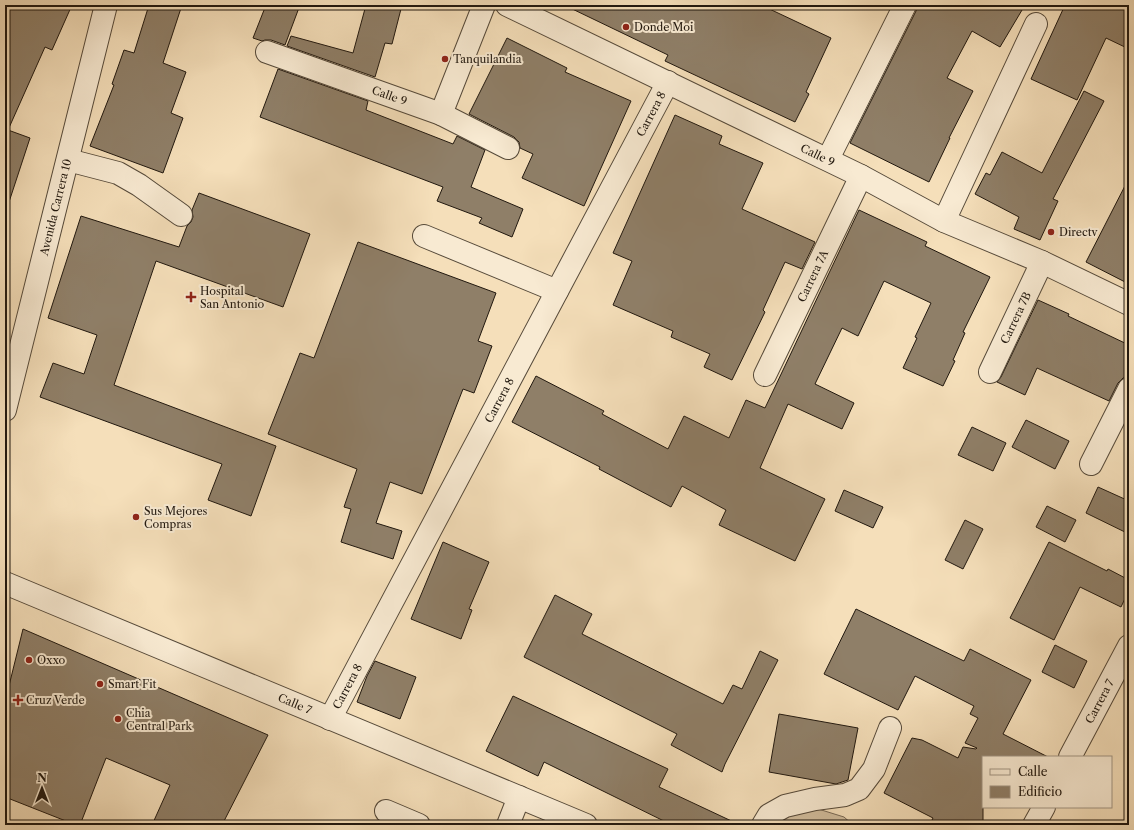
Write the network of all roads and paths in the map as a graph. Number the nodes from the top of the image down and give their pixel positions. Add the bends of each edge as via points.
1 (106, 5) edge
2 (484, 5) edge
3 (507, 5) edge
4 (905, 5) edge
5 (1036, 24) dead end
6 (267, 52) dead end
7 (668, 82) junction
8 (441, 114) junction
9 (508, 148) dead end
10 (828, 159) junction
11 (68, 160) junction
12 (861, 176) junction
13 (181, 215) dead end
14 (944, 221) junction
15 (424, 236) dead end
16 (1042, 262) junction
17 (557, 292) junction
18 (1129, 304) edge
19 (990, 372) dead end
20 (764, 375) dead end
21 (1129, 389) edge
22 (5, 410) edge
23 (1091, 464) dead end
24 (5, 583) edge
25 (1129, 646) edge
26 (330, 719) junction
27 (890, 728) dead end
28 (1071, 756) edge
29 (519, 797) junction
30 (1043, 808) edge
31 (386, 811) dead end
32 (419, 825) edge
33 (508, 825) edge
34 (586, 825) edge
35 (763, 825) edge
36 (1034, 825) edge

1 - 11 street, Avenida Carrera 10
2 - 8 street
3 - 7 street, Calle 9
4 - 10 street
5 - 14 street
6 - 8 street, Calle 9
7 - 10 street, Calle 9
7 - 17 street, Carrera 8
8 - 9 street, Calle 9
10 - 12 street, Calle 9
11 - 13 street via 118,173
11 - 22 street, Avenida Carrera 10
12 - 14 street, Calle 9
12 - 20 street, Carrera 7A
14 - 16 street, Calle 9
15 - 17 street
16 - 18 street, Calle 9
16 - 19 street, Carrera 7B
17 - 26 street, Carrera 8
21 - 23 street
24 - 26 street, Calle 7
25 - 28 street, Carrera 7
26 - 29 street, Calle 7
27 - 35 street via 874,769 859,789 845,795 785,806 769,815
29 - 33 street
29 - 34 street, Calle 7
30 - 36 street
31 - 32 street

